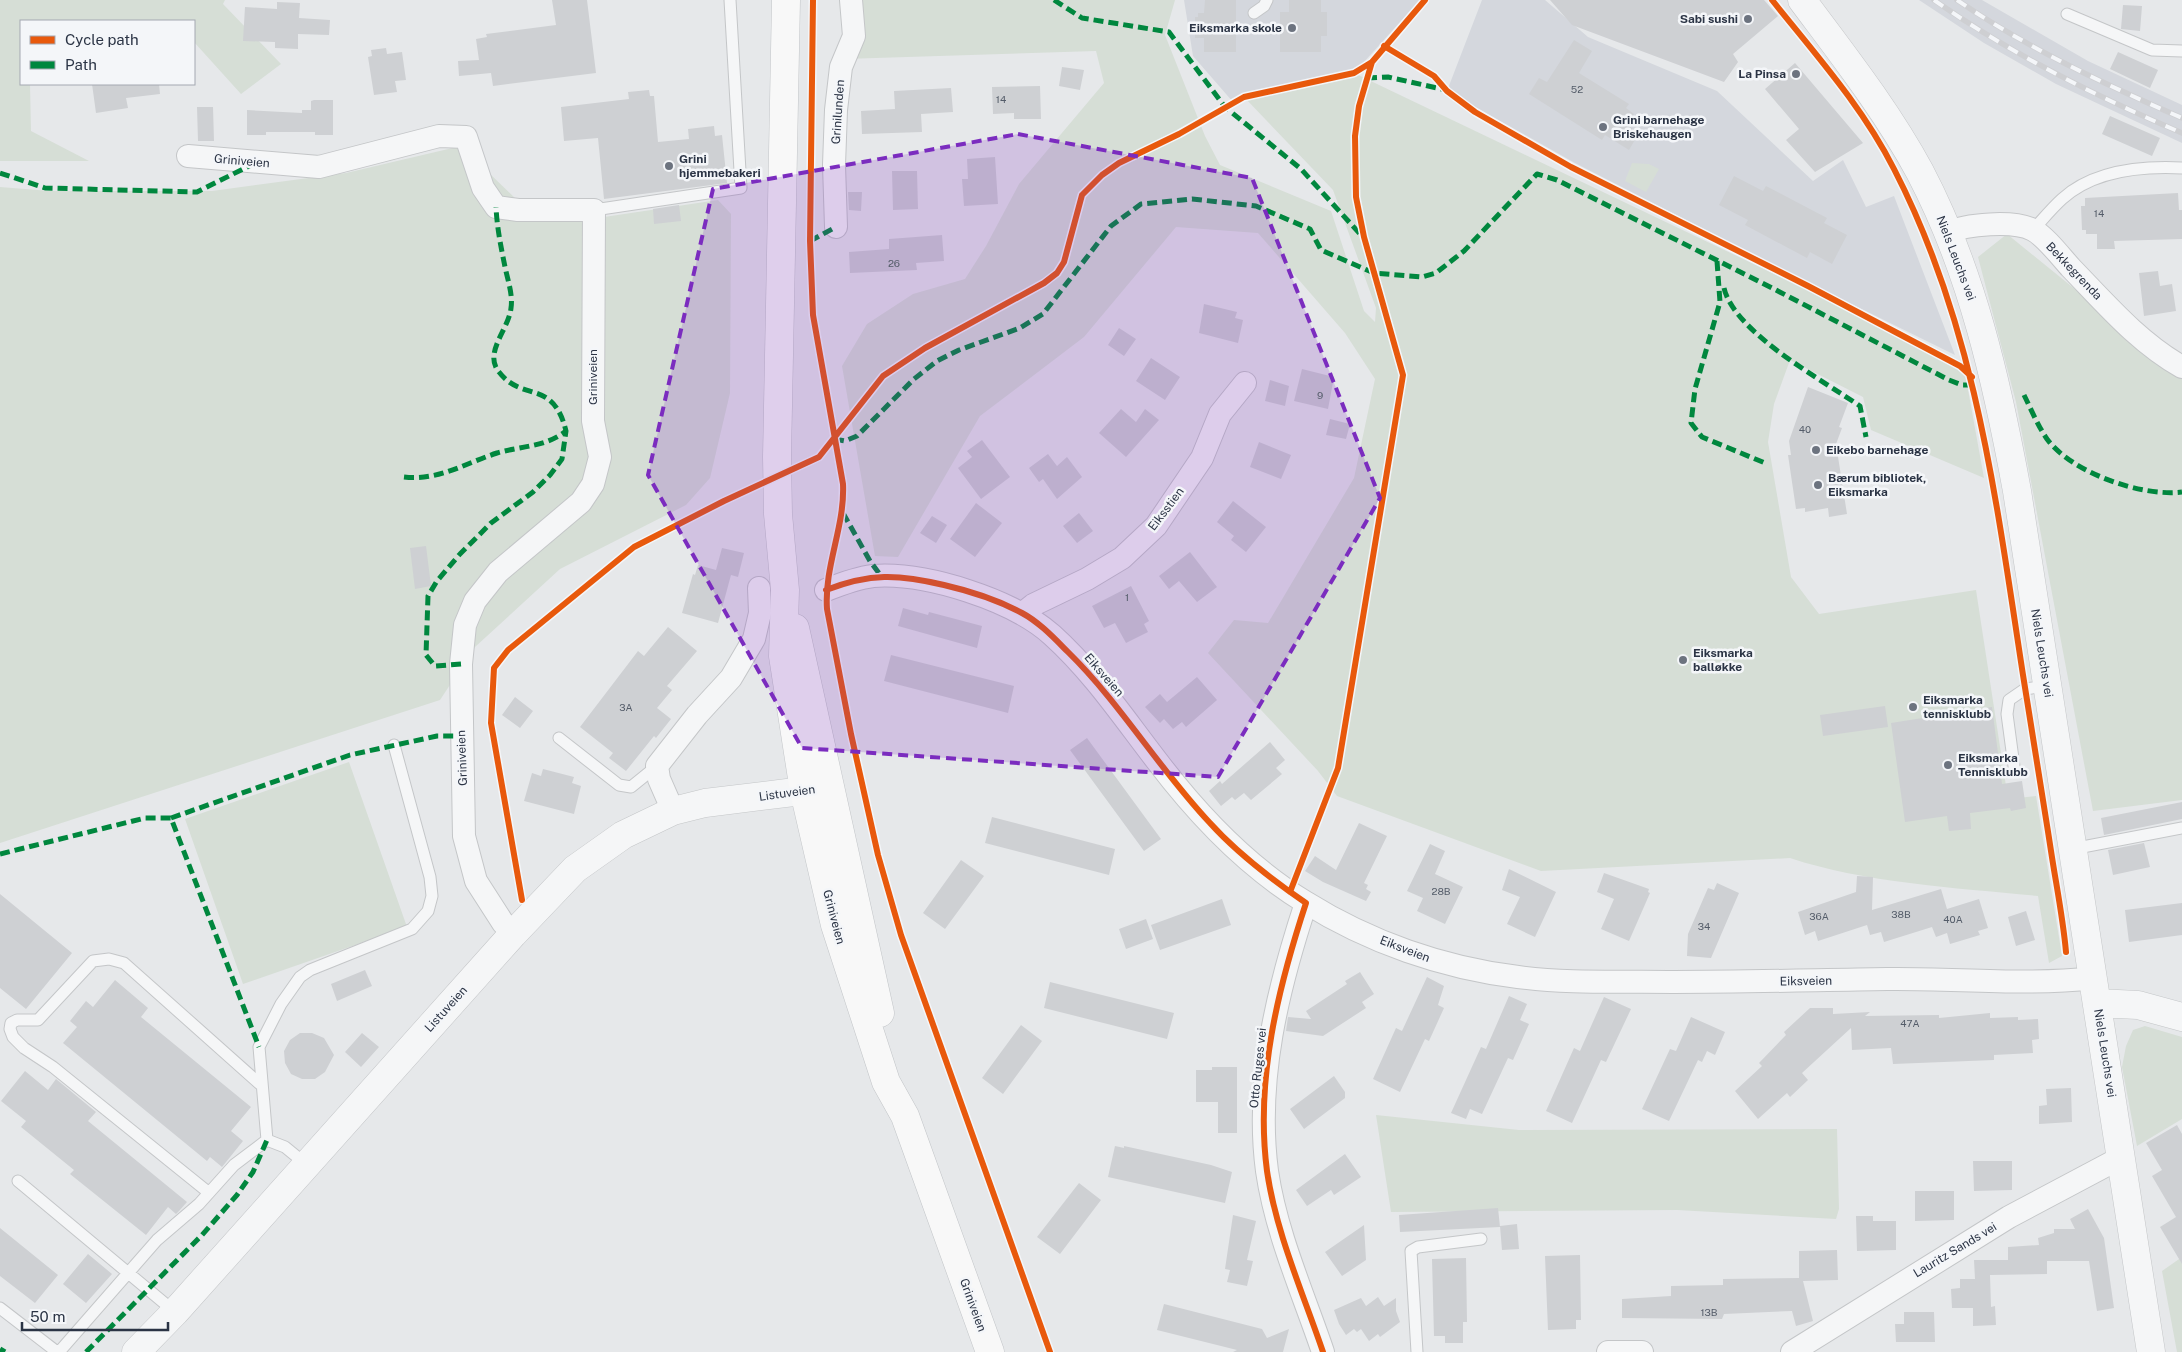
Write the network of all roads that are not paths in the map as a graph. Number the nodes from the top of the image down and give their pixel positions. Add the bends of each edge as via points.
1 (730, 0) edge
2 (786, 0) edge
3 (851, 0) edge
4 (1267, 0) edge
5 (1802, 0) edge
6 (1254, 13) dead end
7 (2067, 14) dead end
8 (2182, 51) edge
9 (188, 156) dead end
10 (2182, 168) edge
11 (594, 210) junction
12 (836, 227) dead end
13 (2033, 230) junction
14 (1947, 232) junction
15 (2182, 367) edge
16 (1245, 383) dead end
17 (772, 589) junction
18 (826, 590) dead end
19 (1023, 613) junction
20 (2047, 686) junction
21 (559, 738) dead end
22 (394, 745) dead end
23 (657, 766) junction
24 (2014, 766) dead end
25 (816, 789) junction
26 (673, 811) junction
27 (2182, 828) edge
28 (2072, 849) junction
29 (1306, 903) junction
30 (513, 934) junction
31 (2095, 990) junction
32 (2182, 1017) edge
33 (262, 1085) junction
34 (267, 1140) junction
35 (2122, 1157) junction
36 (307, 1165) junction
37 (18, 1181) dead end
38 (208, 1192) junction
39 (1481, 1239) dead end
40 (129, 1271) junction
41 (0, 1308) edge
42 (175, 1312) junction
43 (58, 1352) edge
44 (136, 1352) edge
45 (990, 1352) edge
46 (1323, 1352) edge
47 (1417, 1352) edge
48 (1608, 1352) edge
49 (1642, 1352) edge
50 (1792, 1352) edge
51 (2151, 1352) edge

1 - 11 lane via 741,188
2 - 17 main road, Griniveien via 778,514
3 - 12 street, Grinilunden via 854,36 841,67 836,110
4 - 6 lane
5 - 14 street, Niels Leuchs vei via 1896,132 1920,173
7 - 8 lane via 2152,50
9 - 11 street, Griniveien via 319,167 439,136 466,137 483,188 496,207
10 - 13 lane via 2131,170 2103,176 2063,198
11 - 30 street, Griniveien via 593,421 600,457 593,484 581,502 498,572 475,601 465,624 463,640 464,836 476,880
13 - 14 street via 2001,224 1962,226
13 - 15 street, Bekkegrenda via 2135,333 2161,355
14 - 20 street, Niels Leuchs vei via 1972,302 1996,386 2017,491
16 - 19 street, Eiksstien via 1220,414 1202,458 1156,526 1122,558
17 - 23 street via 760,613 754,639 731,678
17 - 25 main road, Griniveien via 801,651
18 - 19 street, Eiksveien via 861,578 901,577 970,591
19 - 29 street, Eiksveien via 1050,633 1105,691 1210,824 1267,876
20 - 24 lane via 2026,689 2009,700 2007,714
20 - 28 street, Niels Leuchs vei
21 - 23 lane via 619,785 631,787
22 - 33 lane via 430,877 432,896 428,911 412,929 310,970 300,978 281,1004 259,1047
23 - 26 street
25 - 26 street, Listuveien via 705,803
25 - 45 main road, Griniveien via 898,1075 905,1116
26 - 30 street, Listuveien via 623,835 601,850 563,881
27 - 28 lane
28 - 31 street, Niels Leuchs vei
29 - 31 street, Eiksveien via 1409,952 1462,967 1520,978 1586,981 2049,981
29 - 46 street, Otto Ruges vei via 1288,958 1276,1014 1264,1101 1264,1134 1267,1172 1284,1241
30 - 36 street, Listuveien
31 - 32 street, Eiksveien
31 - 35 street, Niels Leuchs vei
33 - 34 lane
33 - 38 lane via 124,963 109,959 93,961 38,1020 11,1023 13,1037 24,1048 53,1067
34 - 36 lane via 285,1147
34 - 38 lane via 234,1165
35 - 50 street, Lauritz Sands vei via 2009,1218
35 - 51 street, Niels Leuchs vei
36 - 42 street, Listuveien
37 - 40 lane
38 - 40 lane
39 - 47 lane via 1418,1247 1411,1251
40 - 42 lane
40 - 43 lane
41 - 43 lane
42 - 44 street, Listuveien
48 - 49 street

